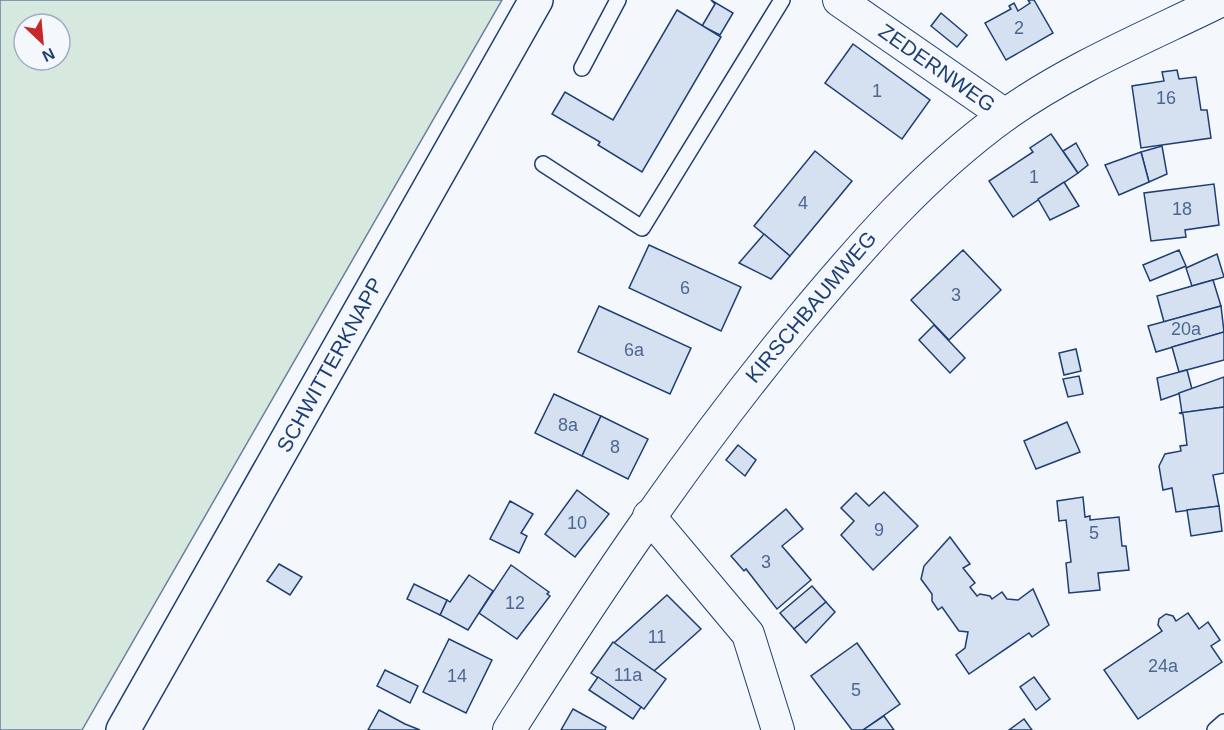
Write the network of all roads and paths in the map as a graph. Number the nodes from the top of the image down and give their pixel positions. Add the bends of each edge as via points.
1 (536, 0) edge
2 (618, 0) edge
3 (782, 0) edge
4 (838, 0) edge
5 (1222, 0) edge
6 (582, 68) dead end
7 (1005, 115) junction
8 (543, 164) dead end
9 (649, 516) junction
10 (1224, 722) edge
11 (123, 730) edge
12 (509, 730) edge
13 (778, 730) edge
14 (1215, 730) edge

1 - 11 main road, SCHWITTERKNAPP
2 - 6 lane
3 - 8 lane via 642,228
4 - 7 street, ZEDERNWEG
5 - 7 street, KIRSCHBAUMWEG via 1051,86
7 - 9 street, KIRSCHBAUMWEG via 938,168 882,223 734,399
9 - 12 street, KIRSCHBAUMWEG
9 - 13 street via 748,634
10 - 14 lane

